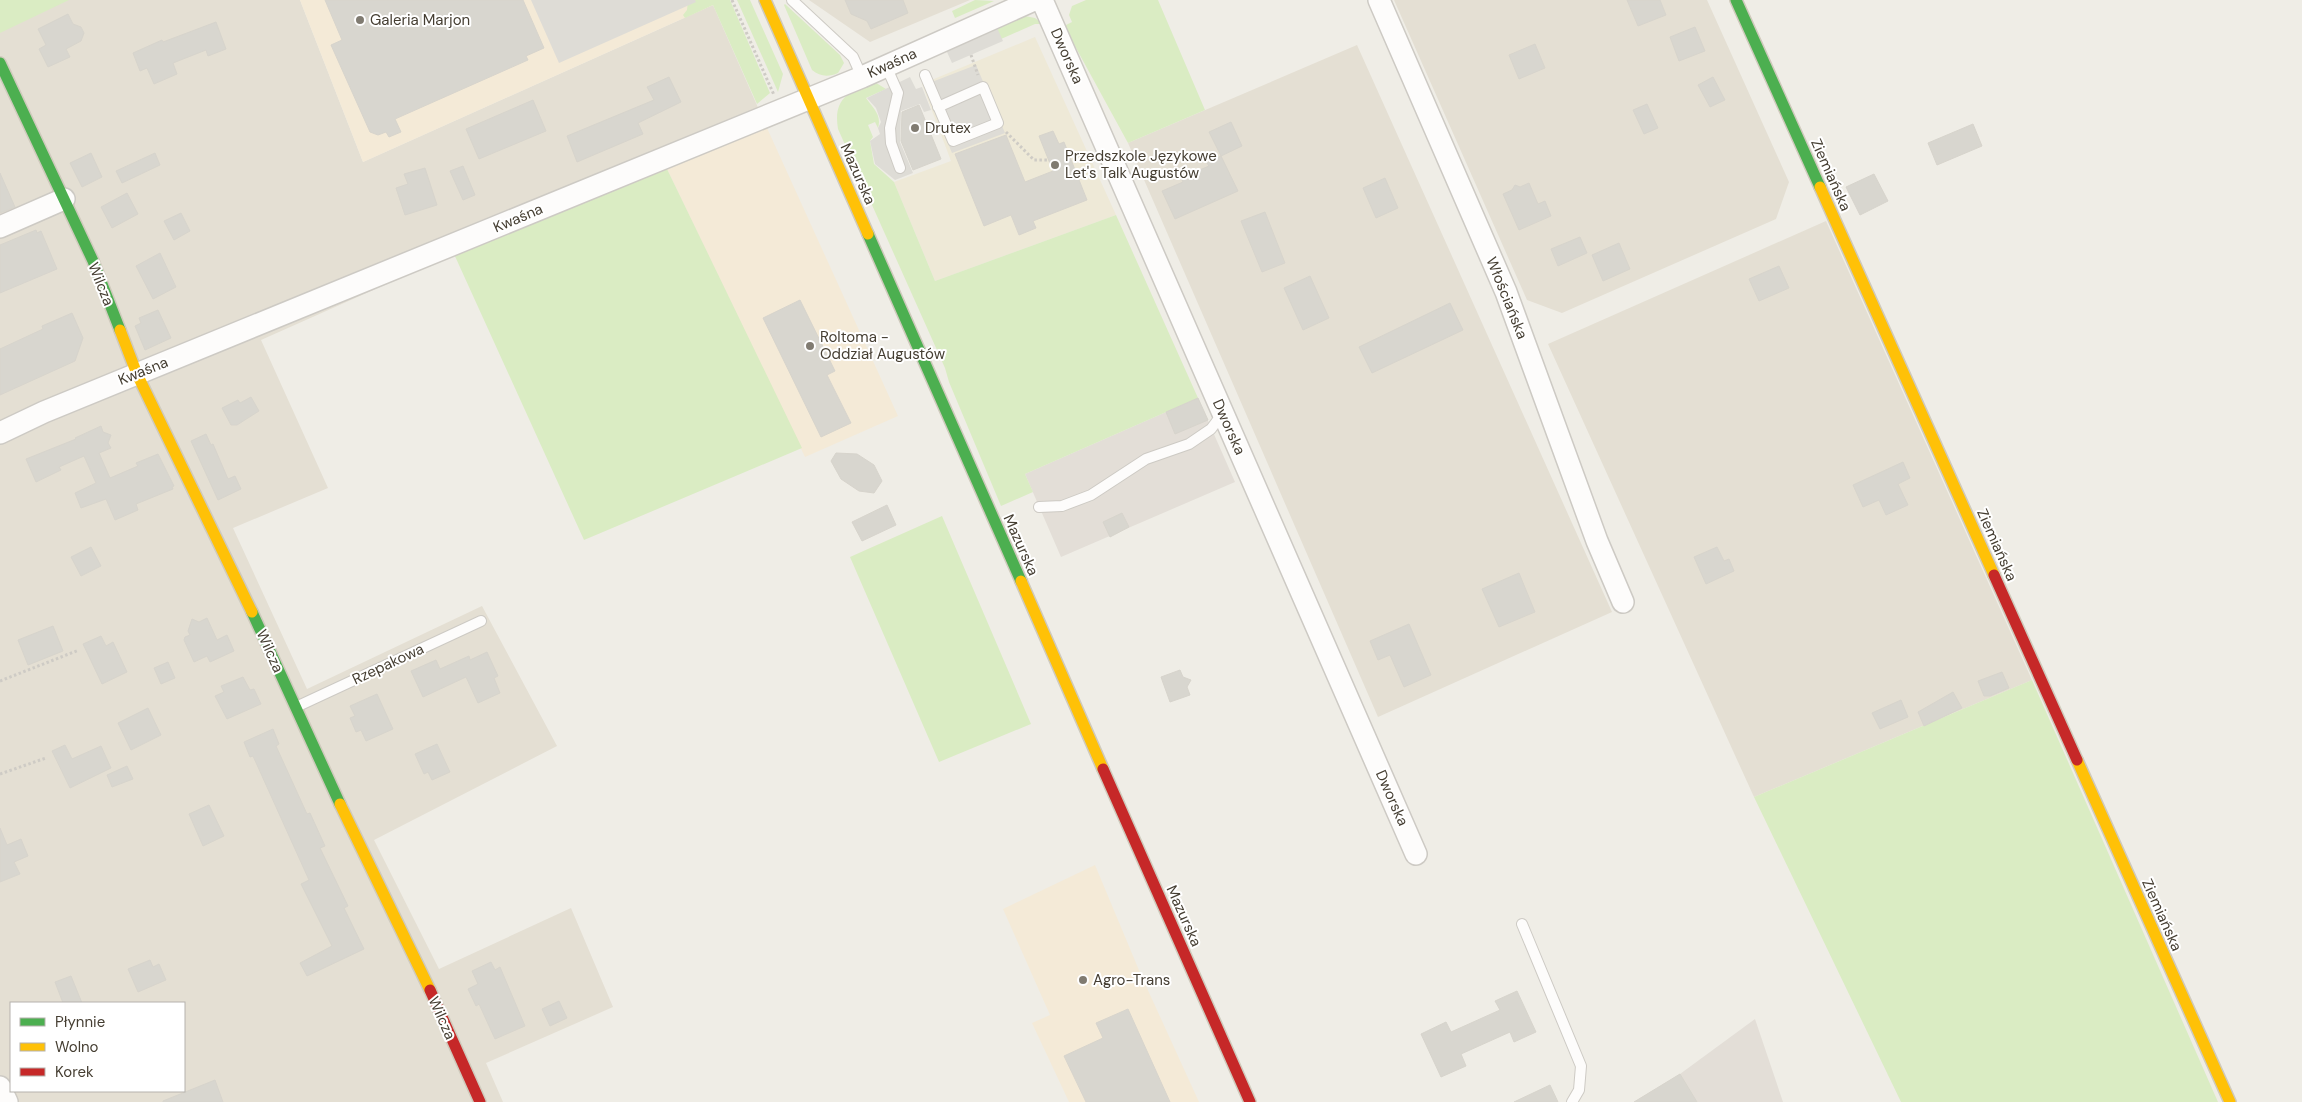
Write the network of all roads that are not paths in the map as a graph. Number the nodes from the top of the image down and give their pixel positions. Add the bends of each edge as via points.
1 (765, 0) edge
2 (792, 0) edge
3 (1034, 0) edge
4 (1042, 0) edge
5 (1379, 0) edge
6 (1736, 0) edge
7 (0, 63) edge
8 (886, 66) junction
9 (924, 75) dead end
10 (862, 77) junction
11 (808, 98) junction
12 (938, 106) junction
13 (900, 168) dead end
14 (64, 199) junction
15 (0, 227) edge
16 (136, 374) junction
17 (1223, 413) junction
18 (0, 433) edge
19 (1039, 506) dead end
20 (1623, 602) dead end
21 (481, 621) dead end
22 (295, 707) junction
23 (1416, 854) dead end
24 (1522, 924) dead end
25 (0, 1086) edge
26 (7, 1102) edge
27 (480, 1102) edge
28 (1250, 1102) edge
29 (1572, 1102) edge
30 (2230, 1102) edge

1 - 11 street, Mazurska
2 - 10 lane via 853,57
3 - 8 street, Kwaśna
4 - 17 street, Dworska
5 - 20 street, Włościańska via 1506,292 1597,541
6 - 30 street, Ziemiańska
7 - 14 street, Wilcza
8 - 10 street, Kwaśna
8 - 13 lane via 898,93 890,128
9 - 12 lane
10 - 11 street, Kwaśna
11 - 16 street, Kwaśna
11 - 28 street, Mazurska
12 - 12 lane via 952,142 998,123 983,88
14 - 15 street
14 - 16 street, Wilcza via 93,262
16 - 18 street, Kwaśna
16 - 22 street, Wilcza via 236,577
17 - 19 lane via 1211,429 1190,444 1146,460 1091,494 1062,506
17 - 23 street, Dworska
21 - 22 lane, Rzepakowa
22 - 27 street, Wilcza via 412,950
24 - 29 lane via 1581,1066 1579,1090
25 - 26 street

